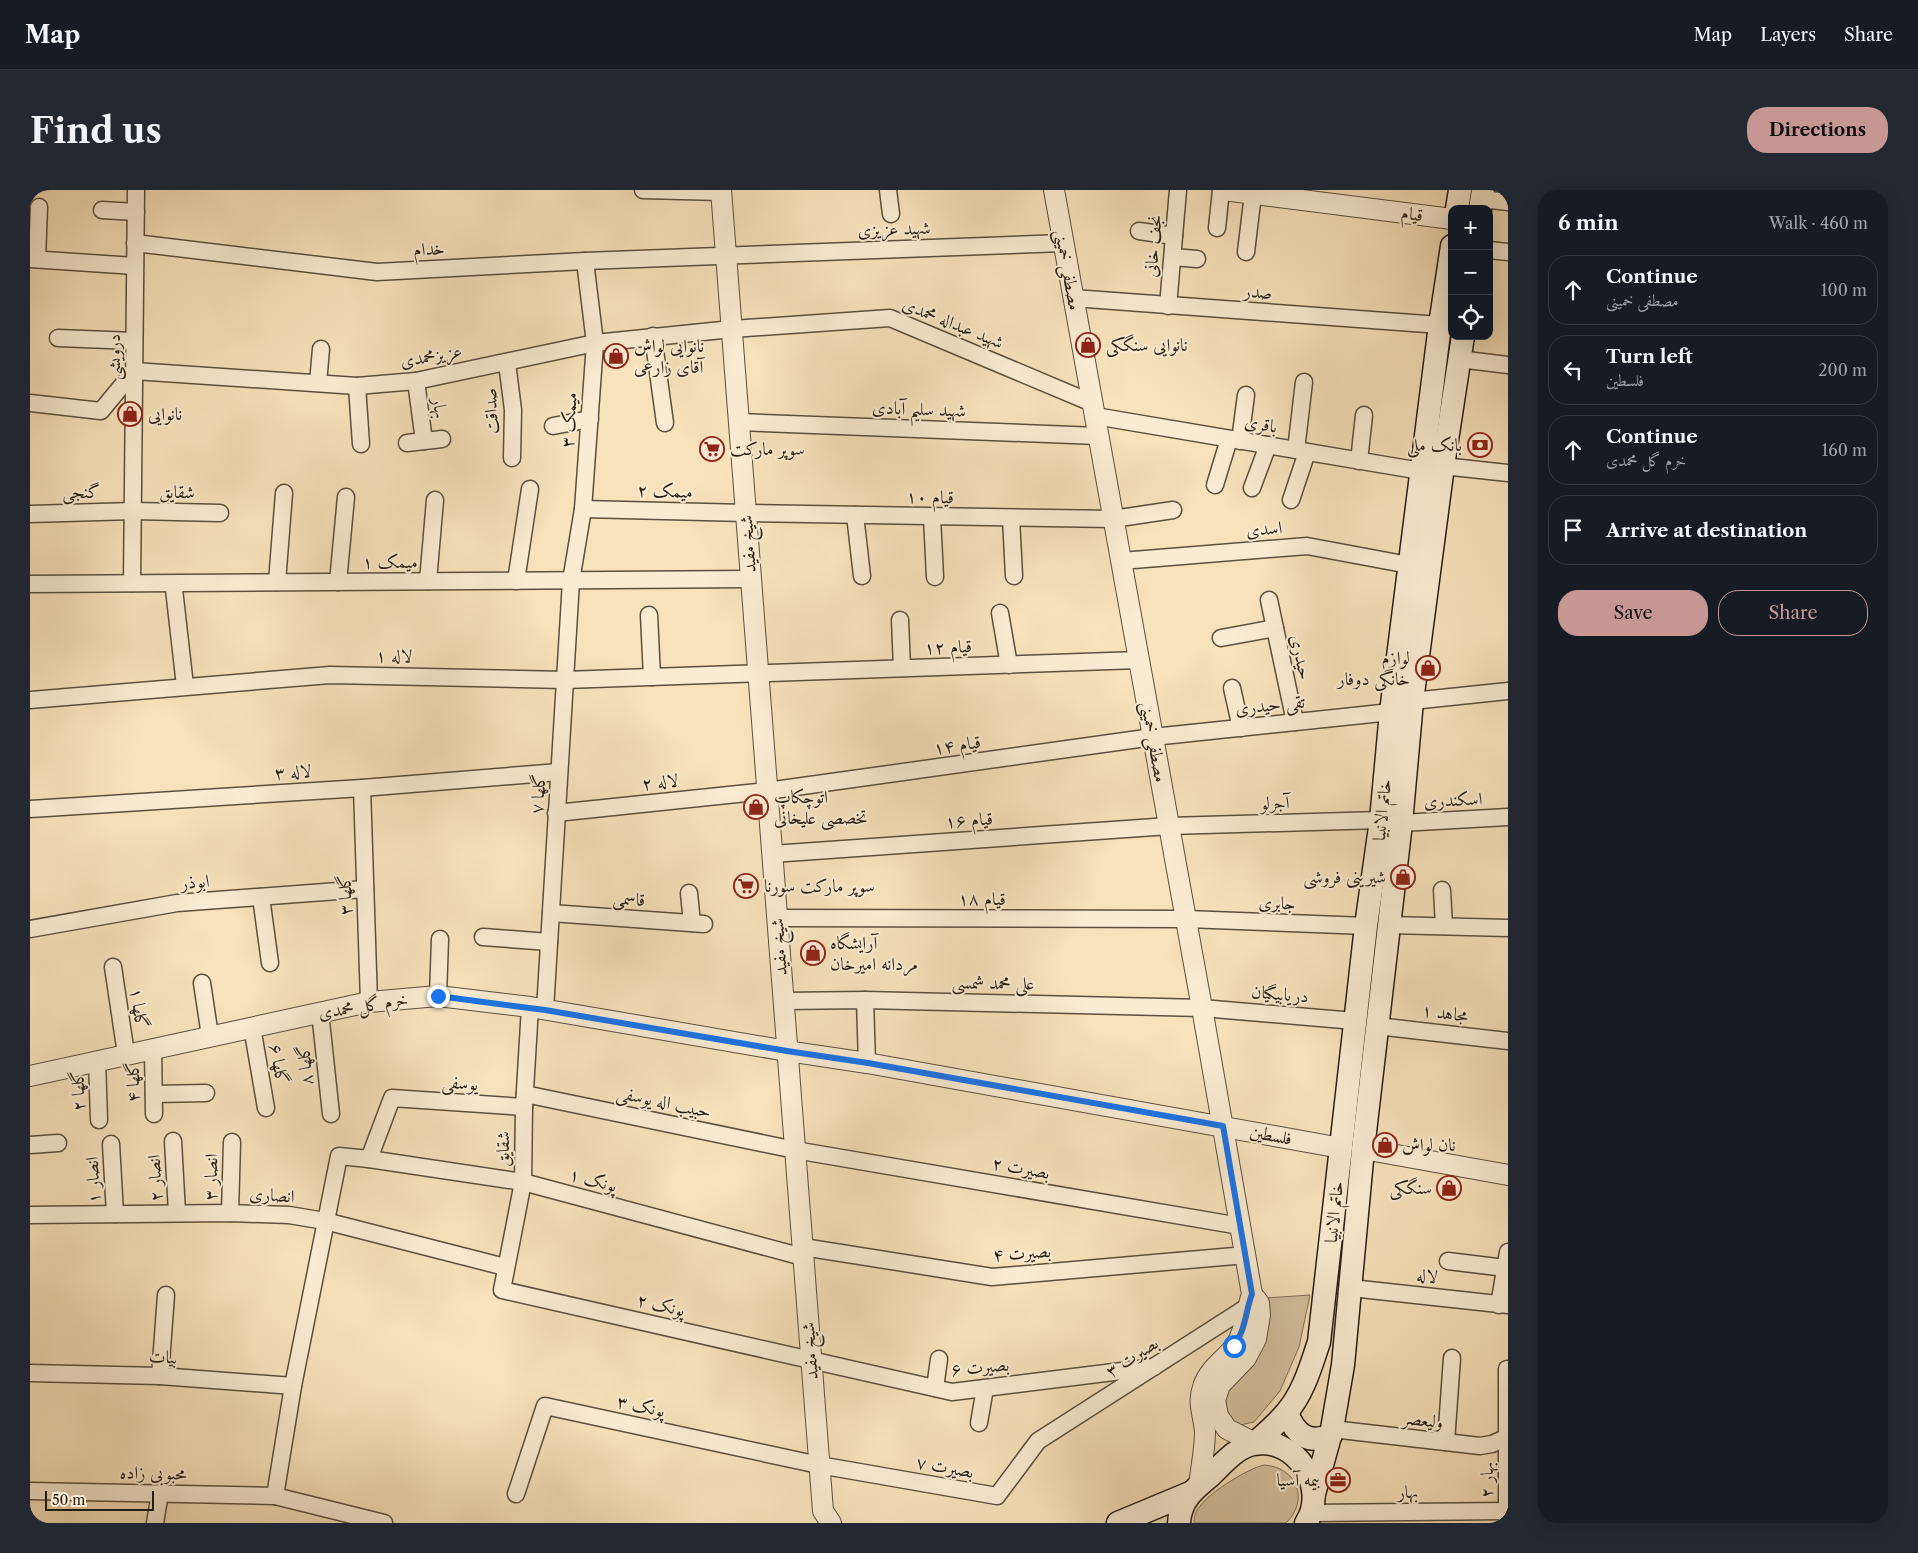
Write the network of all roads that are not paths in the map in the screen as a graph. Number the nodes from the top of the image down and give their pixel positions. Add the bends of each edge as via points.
1 (136, 190) edge
2 (644, 190) edge
3 (888, 190) edge
4 (1054, 190) edge
5 (1178, 190) edge
6 (1222, 190) edge
7 (1460, 190) edge
8 (726, 191) edge
9 (1253, 194) junction
10 (1313, 196) edge
11 (1482, 199) edge
12 (1508, 202) edge
13 (1458, 205) edge
14 (39, 207) dead end
15 (102, 210) dead end
16 (136, 212) junction
17 (891, 214) dead end
18 (1448, 218) edge
19 (1217, 228) dead end
20 (1139, 231) dead end
21 (1174, 236) junction
22 (135, 243) junction
23 (1063, 243) junction
24 (1451, 250) edge
25 (1493, 250) edge
26 (1246, 252) dead end
27 (1508, 252) edge
28 (726, 256) junction
29 (1172, 257) junction
30 (33, 259) edge
31 (1197, 259) dead end
32 (585, 261) junction
33 (135, 266) junction
34 (1073, 298) junction
35 (1168, 306) junction
36 (1440, 325) junction
37 (732, 329) junction
38 (653, 336) junction
39 (58, 338) dead end
40 (1462, 340) edge
41 (134, 341) junction
42 (595, 343) junction
43 (321, 349) dead end
44 (1460, 360) junction
45 (507, 363) junction
46 (1508, 365) edge
47 (134, 371) junction
48 (416, 381) junction
49 (1304, 382) dead end
50 (318, 383) junction
51 (357, 386) junction
52 (1246, 394) dead end
53 (30, 403) edge
54 (1093, 409) junction
55 (1364, 415) dead end
56 (590, 419) junction
57 (739, 422) junction
58 (665, 423) dead end
59 (553, 426) dead end
60 (1098, 436) junction
61 (442, 439) dead end
62 (1234, 440) junction
63 (424, 441) junction
64 (406, 443) dead end
65 (361, 444) dead end
66 (1268, 445) junction
67 (1301, 451) junction
68 (512, 458) dead end
69 (1359, 461) junction
70 (1443, 466) junction
71 (1421, 471) junction
72 (1508, 474) edge
73 (1215, 485) dead end
74 (1252, 488) dead end
75 (530, 489) dead end
76 (284, 493) dead end
77 (346, 497) dead end
78 (436, 500) dead end
79 (1290, 500) dead end
80 (583, 509) junction
81 (1173, 510) dead end
82 (134, 511) junction
83 (220, 513) dead end
84 (746, 513) junction
85 (30, 514) edge
86 (855, 515) junction
87 (932, 517) junction
88 (1011, 518) junction
89 (1113, 519) junction
90 (1121, 560) junction
91 (1409, 565) junction
92 (862, 576) dead end
93 (1014, 576) dead end
94 (935, 577) dead end
95 (751, 580) junction
96 (428, 581) junction
97 (516, 581) junction
98 (571, 581) junction
99 (276, 582) junction
100 (338, 582) junction
101 (132, 583) junction
102 (30, 584) edge
103 (174, 589) dead end
104 (1269, 600) dead end
105 (1000, 613) dead end
106 (648, 615) dead end
107 (900, 620) dead end
108 (1275, 628) junction
109 (1221, 638) dead end
110 (1139, 660) junction
111 (1009, 665) junction
112 (902, 668) junction
113 (758, 673) junction
114 (652, 677) junction
115 (565, 680) junction
116 (185, 686) junction
117 (1232, 688) dead end
118 (1508, 690) edge
119 (30, 700) edge
120 (1412, 701) junction
121 (1391, 712) junction
122 (1295, 722) junction
123 (1241, 728) junction
124 (1153, 738) junction
125 (559, 772) junction
126 (362, 788) junction
127 (767, 791) junction
128 (30, 809) edge
129 (556, 813) junction
130 (1508, 817) edge
131 (1391, 822) junction
132 (1169, 826) junction
133 (772, 854) junction
134 (365, 889) junction
135 (1442, 890) dead end
136 (689, 893) dead end
137 (261, 896) junction
138 (550, 913) junction
139 (777, 918) junction
140 (1186, 920) junction
141 (1389, 925) junction
142 (1366, 926) junction
143 (1444, 926) junction
144 (1508, 928) edge
145 (30, 929) edge
146 (483, 938) dead end
147 (440, 939) dead end
148 (549, 942) junction
149 (270, 963) dead end
150 (113, 967) dead end
151 (202, 983) dead end
152 (438, 996) junction
153 (865, 1000) junction
154 (783, 1001) junction
155 (369, 1002) junction
156 (537, 1008) junction
157 (1202, 1008) junction
158 (320, 1012) junction
159 (1355, 1021) junction
160 (1377, 1026) junction
161 (252, 1027) junction
162 (210, 1036) junction
163 (1508, 1041) edge
164 (153, 1048) junction
165 (787, 1051) junction
166 (126, 1054) junction
167 (97, 1060) junction
168 (868, 1063) junction
169 (30, 1076) edge
170 (206, 1093) dead end
171 (154, 1094) junction
172 (524, 1101) junction
173 (266, 1108) dead end
174 (154, 1114) dead end
175 (331, 1114) dead end
176 (99, 1120) dead end
177 (1223, 1126) junction
178 (173, 1141) dead end
179 (232, 1142) dead end
180 (58, 1143) dead end
181 (111, 1144) dead end
182 (30, 1145) edge
183 (1341, 1148) junction
184 (1364, 1149) junction
185 (795, 1150) junction
186 (369, 1159) junction
187 (1508, 1175) edge
188 (523, 1182) junction
189 (230, 1213) junction
190 (115, 1214) junction
191 (177, 1214) junction
192 (30, 1215) edge
193 (325, 1221) junction
194 (1240, 1226) junction
195 (803, 1252) junction
196 (1508, 1252) edge
197 (1246, 1255) junction
198 (1448, 1260) dead end
199 (506, 1267) junction
200 (1505, 1268) junction
201 (1350, 1288) junction
202 (502, 1290) joint
203 (166, 1295) dead end
204 (1249, 1300) junction
205 (1504, 1305) edge
206 (1452, 1358) dead end
207 (939, 1359) dead end
208 (811, 1360) junction
209 (1154, 1367) junction
210 (1507, 1369) edge
211 (30, 1373) edge
212 (160, 1376) junction
213 (293, 1386) junction
214 (935, 1388) junction
215 (986, 1388) junction
216 (1287, 1413) junction
217 (979, 1423) dead end
218 (1332, 1432) junction
219 (1507, 1438) edge
220 (1038, 1441) joint
221 (1446, 1442) junction
222 (1255, 1443) junction
223 (819, 1465) junction
224 (1195, 1489) junction
225 (30, 1491) edge
226 (160, 1493) junction
227 (516, 1494) dead end
228 (275, 1496) junction
229 (1316, 1513) edge
230 (1461, 1517) edge
231 (1507, 1517) edge
232 (1428, 1518) edge
233 (824, 1519) edge
234 (155, 1523) edge
235 (384, 1523) edge
236 (1118, 1523) edge
237 (1179, 1523) edge

1 - 16 street, درویشی
2 - 8 street
3 - 17 street
4 - 23 street, مصطفی خمینی
5 - 21 street, نجف خانی
6 - 9 street, قیام
6 - 19 street
7 - 13 main road
8 - 28 street, شیخ مفید
9 - 10 street, قیام
9 - 26 street
10 - 18 street, قیام
11 - 12 street
14 - 30 street
15 - 16 street
16 - 22 street, درویشی
20 - 21 street
21 - 29 street, نجف خانی
22 - 32 street, خدام via 377,272
22 - 33 street, درویشی
23 - 28 street, شهید عزیزی
23 - 34 street, مصطفی خمینی
24 - 36 main road, خاتم الانبیا
25 - 27 street
28 - 32 street, خدام
28 - 37 street, شیخ مفید
29 - 31 street
29 - 35 street, نجف خانی
30 - 33 street
32 - 42 street, میمک ۳
33 - 41 street, درویشی
34 - 35 street, صدر
34 - 54 street, مصطفی خمینی
35 - 36 street, صدر
36 - 71 main road, خاتم الانبیا
37 - 38 street, عزیزمحمدی
37 - 54 street, شهید عبداله محمدی via 890,318
37 - 57 street, شیخ مفید
38 - 42 street, عزیزمحمدی
38 - 58 street
39 - 41 street
40 - 44 main road, خاتم الانبیا
41 - 47 street, درویشی
42 - 45 street, عزیزمحمدی
42 - 56 street, میمک ۳
43 - 50 street
44 - 46 street
44 - 70 main road, خاتم الانبیا
45 - 48 street, عزیزمحمدی
45 - 68 street, صداقت via 513,410
47 - 50 street, عزیزمحمدی
47 - 53 street via 101,411
47 - 82 street, درویشی
48 - 51 street, عزیزمحمدی
48 - 63 street, بهار
49 - 67 street
50 - 51 street, عزیزمحمدی
51 - 65 street
52 - 62 street
54 - 60 street, مصطفی خمینی
54 - 62 street, باقری
55 - 69 street
56 - 59 street
56 - 80 street, میمک ۳
57 - 60 street, شهید سلیم آبادی
57 - 84 street, شیخ مفید
60 - 89 street, مصطفی خمینی
61 - 63 street, بهار
62 - 66 street, باقری
62 - 73 street
63 - 64 street, بهار
66 - 67 street, باقری
66 - 74 street
67 - 69 street, باقری
67 - 79 street
69 - 71 street, باقری
70 - 72 street
70 - 120 main road, خاتم الانبیا
71 - 91 main road, خاتم الانبیا
75 - 97 street
76 - 99 street
77 - 100 street
78 - 96 street
80 - 84 street, میمک ۲
80 - 98 street, میمک ۳
81 - 89 street, قیام ۱۰
82 - 83 street, شقایق
82 - 85 street, گنجی
82 - 101 street, درویشی
84 - 86 street, قیام ۱۰
84 - 95 street, شیخ مفید
86 - 87 street, قیام ۱۰
86 - 92 street
87 - 88 street, قیام ۱۰
87 - 94 street
88 - 89 street, قیام ۱۰
88 - 93 street
89 - 90 street, مصطفی خمینی
90 - 91 street, اسدی via 1308,546
90 - 110 street, مصطفی خمینی
91 - 121 main road, خاتم الانبیا
95 - 98 street, میمک ۱
95 - 113 street, شیخ مفید
96 - 97 street, میمک ۱
96 - 100 street, میمک ۱
97 - 98 street, میمک ۱
98 - 115 street, گلها ۷
99 - 100 street, میمک ۱
99 - 101 street, میمک ۱
101 - 102 street, میمک ۱
103 - 116 street
104 - 108 street, حیدری
105 - 111 street
106 - 114 street
107 - 112 street
108 - 109 street
108 - 122 street, حیدری
110 - 111 street, قیام ۱۲
110 - 124 street, مصطفی خمینی
111 - 112 street, قیام ۱۲
112 - 113 street, قیام ۱۲
113 - 114 street, لاله ۱
113 - 127 street, شیخ مفید
114 - 115 street, لاله ۱
115 - 116 street, لاله ۱ via 330,675
115 - 125 street, گلها ۷
116 - 119 street, لاله ۱
117 - 123 street
118 - 120 street
120 - 131 main road, خاتم الانبیا
121 - 122 street, تقی حیدری
121 - 131 main road, خاتم الانبیا
122 - 123 street, تقی حیدری
123 - 124 street, تقی حیدری
124 - 127 street, قیام ۱۴
124 - 132 street, مصطفی خمینی
125 - 126 street, لاله ۳
125 - 129 street, گلها ۷
126 - 128 street, لاله ۳
126 - 134 street, گلها ۳
127 - 129 street, لاله ۲
127 - 133 street, شیخ مفید
129 - 138 street, گلها ۷
130 - 131 street, اسکندری
131 - 132 street, آجرلو
131 - 141 main road, خاتم الانبیا
131 - 142 main road, خاتم الانبیا
132 - 133 street, قیام ۱۶
132 - 140 street, مصطفی خمینی
133 - 139 street, شیخ مفید
134 - 137 street, ابوذر
134 - 155 street, گلها ۳
135 - 143 street
136 - 138 street, قاسمی via 698,924
137 - 145 street, ابوذر via 177,903
137 - 149 street
138 - 148 street, گلها ۷
139 - 140 street, قیام ۱۸
139 - 154 street, شیخ مفید
140 - 142 street, جابری
140 - 157 street, مصطفی خمینی
141 - 143 street
141 - 160 main road, خاتم الانبیا
142 - 159 main road, خاتم الانبیا
143 - 144 street
146 - 148 street
147 - 152 street
148 - 156 street, گلها ۷
150 - 166 street, گلها ۱
151 - 162 street
152 - 155 street, خرم گل محمدی
152 - 156 street, خرم گل محمدی
153 - 154 street, علی محمد شمسی
153 - 157 street, علی محمد شمسی
153 - 168 street
154 - 165 street, شیخ مفید
155 - 158 street, خرم گل محمدی
156 - 165 street, خرم گل محمدی
156 - 172 street, شقایق
157 - 159 street, دریابیگیان
157 - 177 street, مصطفی خمینی
158 - 161 street, خرم گل محمدی
158 - 175 street, گلها ۸
159 - 183 main road, خاتم الانبیا
160 - 163 street, مجاهد ۱
160 - 184 main road, خاتم الانبیا
161 - 162 street, خرم گل محمدی
161 - 173 street, گلها ۶
162 - 164 street, خرم گل محمدی
164 - 166 street, خرم گل محمدی
164 - 171 street, گلها ۴
165 - 168 street, فلسطین
165 - 185 street, شیخ مفید
166 - 167 street, خرم گل محمدی
167 - 169 street, خرم گل محمدی
167 - 176 street, گلها ۲
168 - 177 street, فلسطین
170 - 171 street
171 - 174 street, گلها ۴
172 - 185 street, حبیب اله یوسفی
172 - 186 street, یوسفی via 392,1098
172 - 188 street, شقایق
177 - 183 street, فلسطین
177 - 194 street, مصطفی خمینی
178 - 191 street, انصار ۲
179 - 189 street, انصار ۳
180 - 182 street
181 - 190 street, انصار ۱
183 - 216 main road, خاتم الانبیا via 1319,1342 1303,1386
184 - 187 street
184 - 201 main road, خاتم الانبیا
185 - 194 street, بصیرت ۲
185 - 195 street, شیخ مفید
186 - 188 street, پونک ۱
186 - 193 street, پونک ۱ via 339,1156
188 - 195 street, پونک ۱
188 - 199 street, شقایق
189 - 191 street, انصاری
189 - 193 street, انصاری via 289,1215
190 - 191 street, انصاری
190 - 192 street, انصاری
193 - 199 street, انصاری
193 - 213 street
194 - 197 street, مصطفی خمینی
195 - 197 street, بصیرت ۴ via 992,1277
195 - 208 street, شیخ مفید
196 - 200 street, لاله
197 - 204 street, مصطفی خمینی
198 - 200 street
199 - 202 street, شقایق
200 - 205 street, لاله
201 - 205 street, لاله
201 - 218 main road, خاتم الانبیا via 1343,1365
202 - 208 street, پونک ۲
203 - 212 street
204 - 209 street, بصیرت ۳
204 - 222 street, مصطفی خمینی via 1259,1303 1256,1339 1246,1358 1220,1385 1215,1400 1218,1416 1227,1429
204 - 224 street, مصطفی خمینی via 1240,1338 1212,1369 1203,1387 1200,1404 1205,1439
206 - 221 street
207 - 214 street
208 - 214 street, بصیرت ۶
208 - 223 street, شیخ مفید
209 - 215 street, بصیرت ۶
209 - 220 street, بصیرت ۳
210 - 219 street, بهار ۲
211 - 212 street, بیات
212 - 213 street, بیات
213 - 228 street
214 - 215 street, بصیرت ۶ via 952,1392
215 - 217 street
216 - 218 main road via 1294,1428 1305,1436 1318,1439
216 - 222 main road, خاتم الانبیا
218 - 221 street, ولیعصر
218 - 229 main road, خاتم الانبیا
219 - 221 street, ولیعصر via 1480,1446
219 - 231 street, بهار ۲
220 - 223 street, بصیرت ۷ via 997,1496
222 - 224 main road, خاتم الانبیا via 1238,1450
222 - 229 main road via 1275,1444 1296,1456 1306,1469
223 - 227 street, پونک ۳ via 545,1406
223 - 233 street, شیخ مفید
224 - 236 main road
224 - 237 main road via 1183,1503
225 - 226 street, محبوبی زاده
226 - 228 street, محبوبی زاده
226 - 234 street
228 - 235 street, محبوبی زاده
229 - 232 street, بهار
230 - 231 street, بهار
230 - 232 street, بهار

